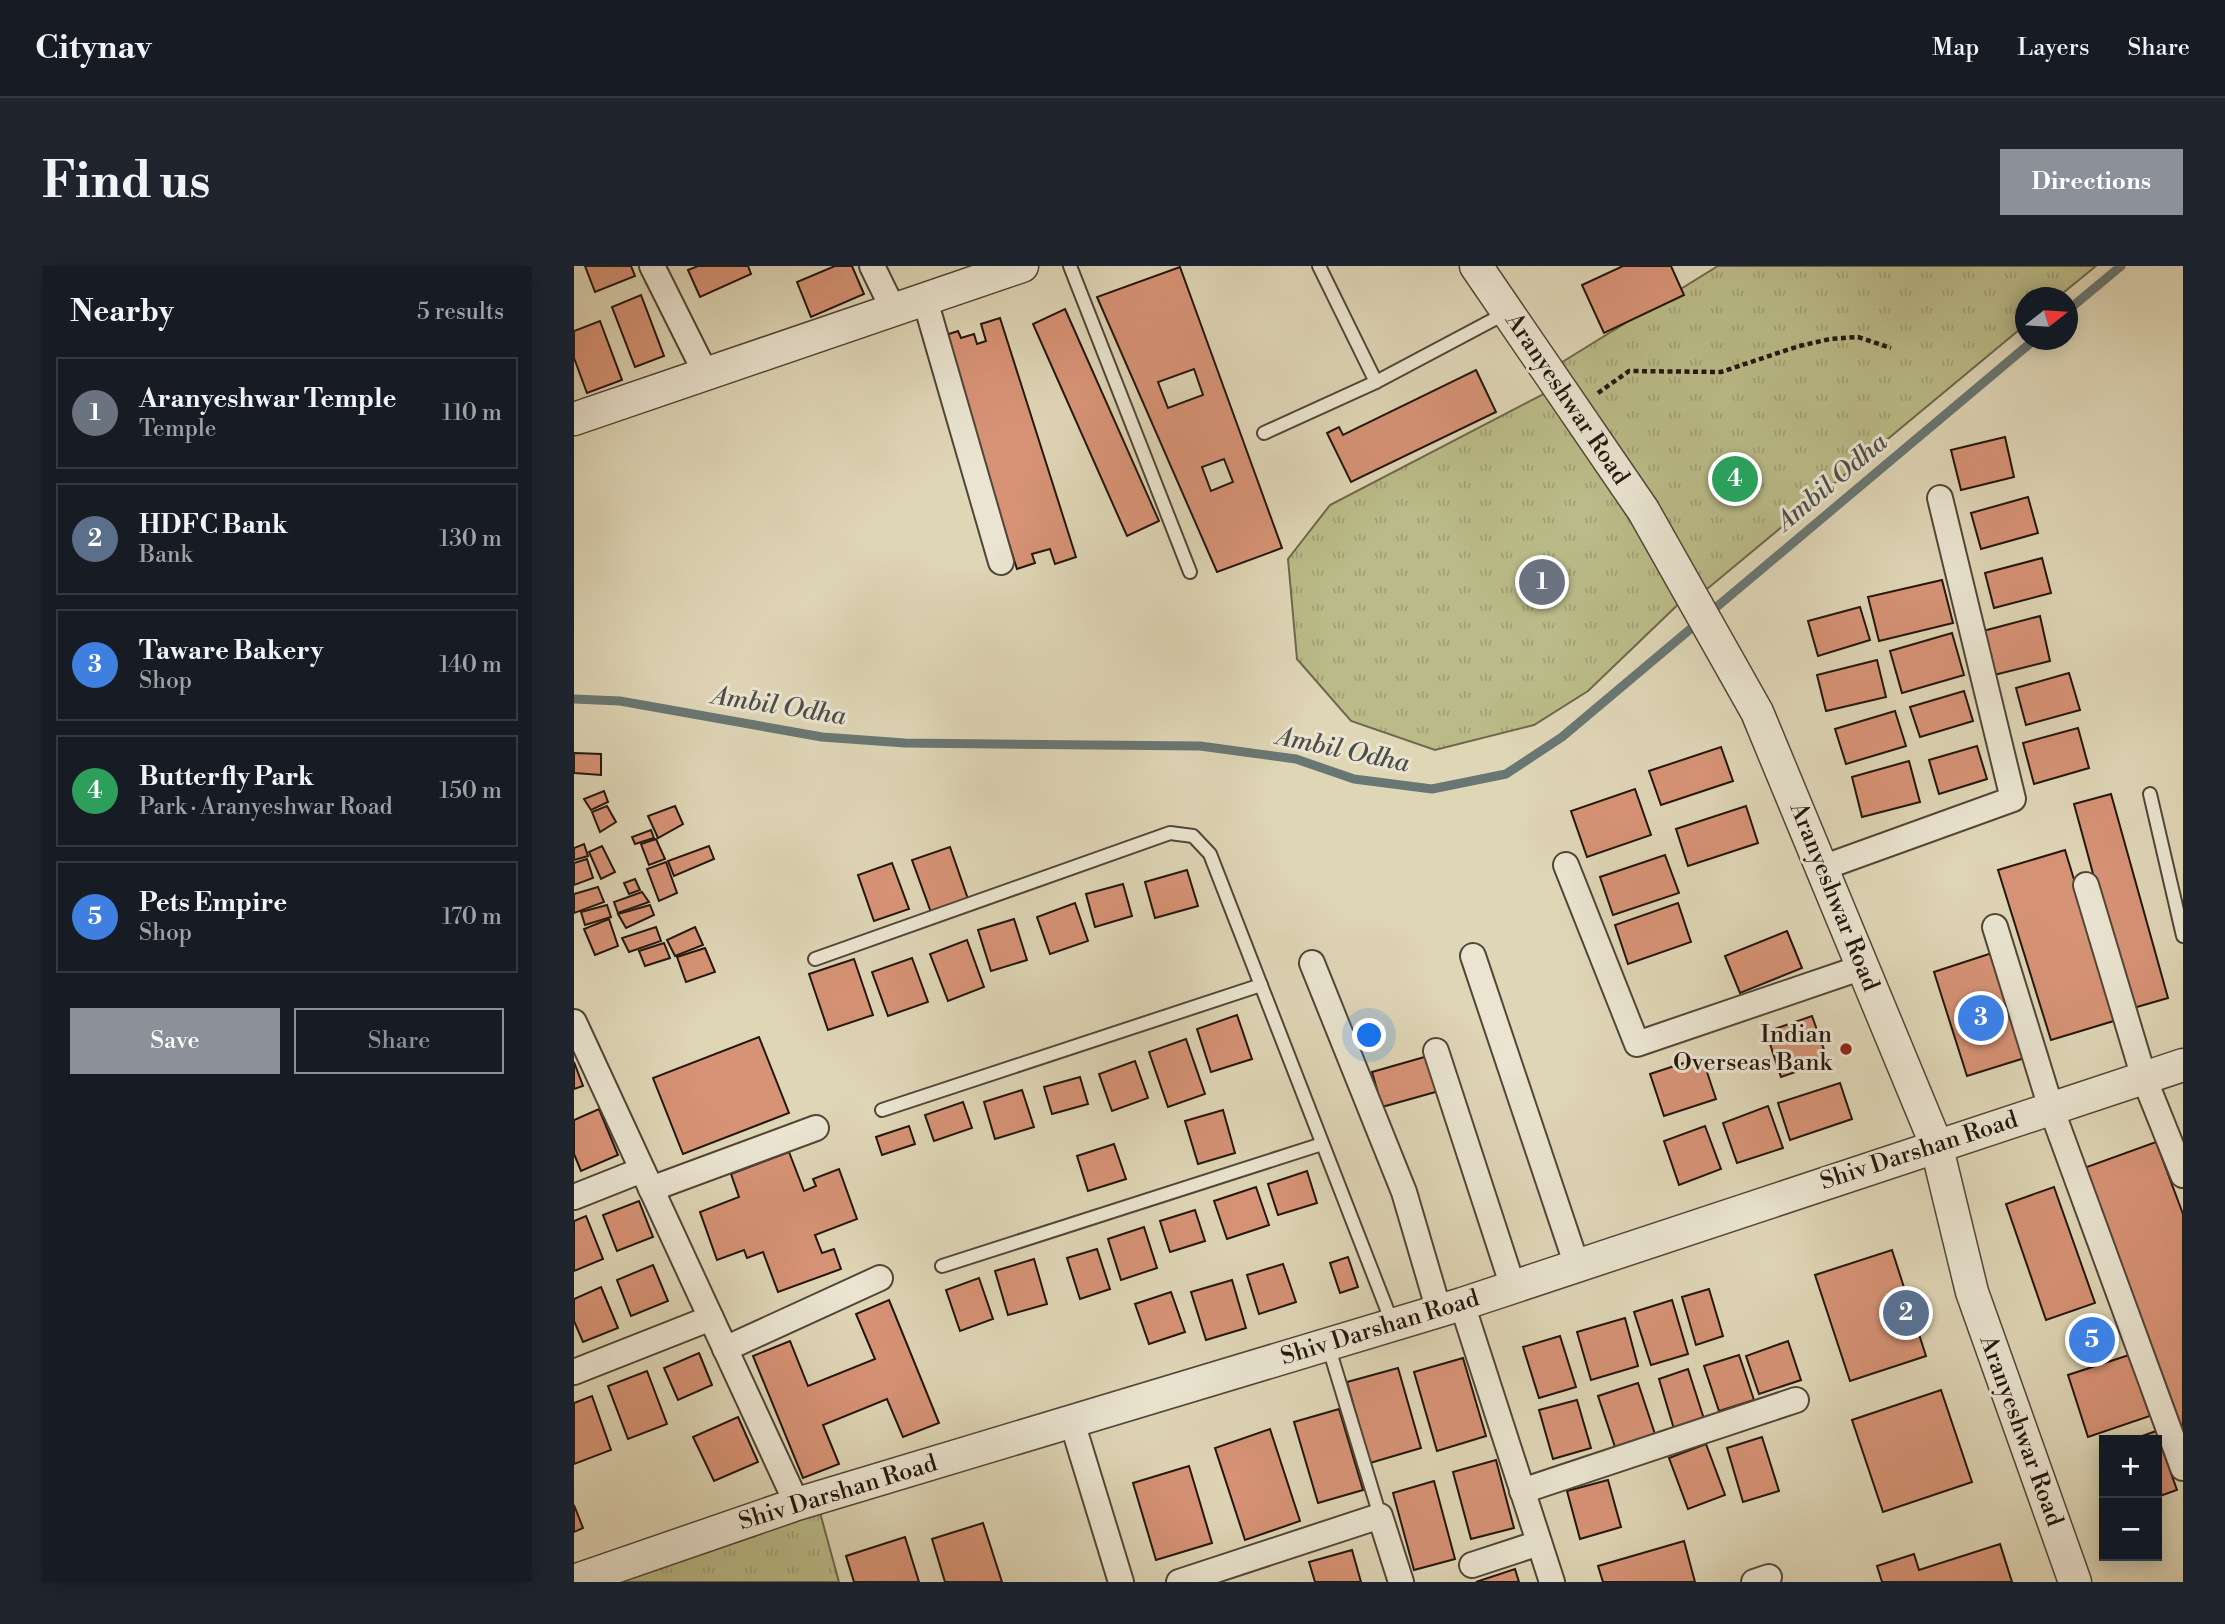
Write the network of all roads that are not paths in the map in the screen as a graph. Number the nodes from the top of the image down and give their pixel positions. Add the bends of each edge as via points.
1 (652, 266) edge
2 (872, 266) edge
3 (1070, 266) edge
4 (1319, 266) edge
5 (1476, 266) edge
6 (1009, 268) edge
7 (925, 300) junction
8 (894, 311) junction
9 (1508, 313) junction
10 (706, 374) junction
11 (1376, 382) junction
12 (574, 419) edge
13 (1264, 433) dead end
14 (1940, 498) dead end
15 (1001, 562) dead end
16 (1191, 572) dead end
17 (2150, 794) dead end
18 (1566, 865) dead end
19 (1822, 868) junction
20 (2086, 885) dead end
21 (1995, 927) dead end
22 (2183, 936) edge
23 (1473, 956) dead end
24 (815, 959) dead end
25 (1312, 963) dead end
26 (1863, 967) junction
27 (1261, 985) junction
28 (574, 1022) edge
29 (1436, 1051) dead end
30 (2183, 1065) edge
31 (2144, 1078) junction
32 (2052, 1108) junction
33 (883, 1110) dead end
34 (816, 1128) dead end
35 (1322, 1144) junction
36 (1936, 1144) junction
37 (2183, 1175) edge
38 (647, 1179) junction
39 (574, 1197) edge
40 (942, 1266) dead end
41 (1577, 1266) junction
42 (880, 1278) dead end
43 (1513, 1287) junction
44 (1451, 1308) junction
45 (711, 1318) junction
46 (1393, 1325) junction
47 (1328, 1345) junction
48 (725, 1349) junction
49 (574, 1372) edge
50 (1796, 1400) dead end
51 (1072, 1422) junction
52 (2183, 1468) edge
53 (1522, 1491) junction
54 (797, 1504) junction
55 (1380, 1516) junction
56 (1539, 1543) junction
57 (1472, 1565) dead end
58 (1195, 1580) edge
59 (574, 1581) edge
60 (1121, 1582) edge
61 (1401, 1582) edge
62 (1552, 1582) edge
63 (2075, 1582) edge

1 - 10 street
2 - 8 street
3 - 16 lane
4 - 11 lane
5 - 9 street, Aranyeshwar Road
6 - 7 street
7 - 8 street
7 - 15 street
8 - 10 street
9 - 11 lane
9 - 19 street, Aranyeshwar Road via 1643,510 1757,712
10 - 12 street
11 - 13 lane
14 - 19 street via 2013,799
17 - 22 lane
18 - 26 street via 1637,1044
19 - 26 street, Aranyeshwar Road
20 - 31 street
21 - 32 street
23 - 41 street
24 - 27 lane via 1170,833 1193,836 1210,854
25 - 44 street
26 - 36 street, Aranyeshwar Road
27 - 33 lane
27 - 35 lane
28 - 38 street
29 - 43 street
30 - 31 street, Shiv Darshan Road
31 - 32 street, Shiv Darshan Road
31 - 37 street
32 - 36 street, Shiv Darshan Road
32 - 52 street
34 - 38 street
35 - 40 lane
35 - 46 lane
36 - 41 street, Shiv Darshan Road
36 - 63 street, Aranyeshwar Road via 1972,1292
38 - 39 street
38 - 45 street
41 - 43 street, Shiv Darshan Road
42 - 48 street
43 - 44 street, Shiv Darshan Road
44 - 46 street, Shiv Darshan Road
44 - 53 street
45 - 48 street
45 - 49 street
46 - 47 street, Shiv Darshan Road
47 - 51 street, Shiv Darshan Road
47 - 55 lane
48 - 54 street
50 - 53 street
51 - 54 street, Shiv Darshan Road
51 - 60 street
53 - 56 street
54 - 59 street, Shiv Darshan Road
55 - 58 street
55 - 61 street
56 - 57 street
56 - 62 street

